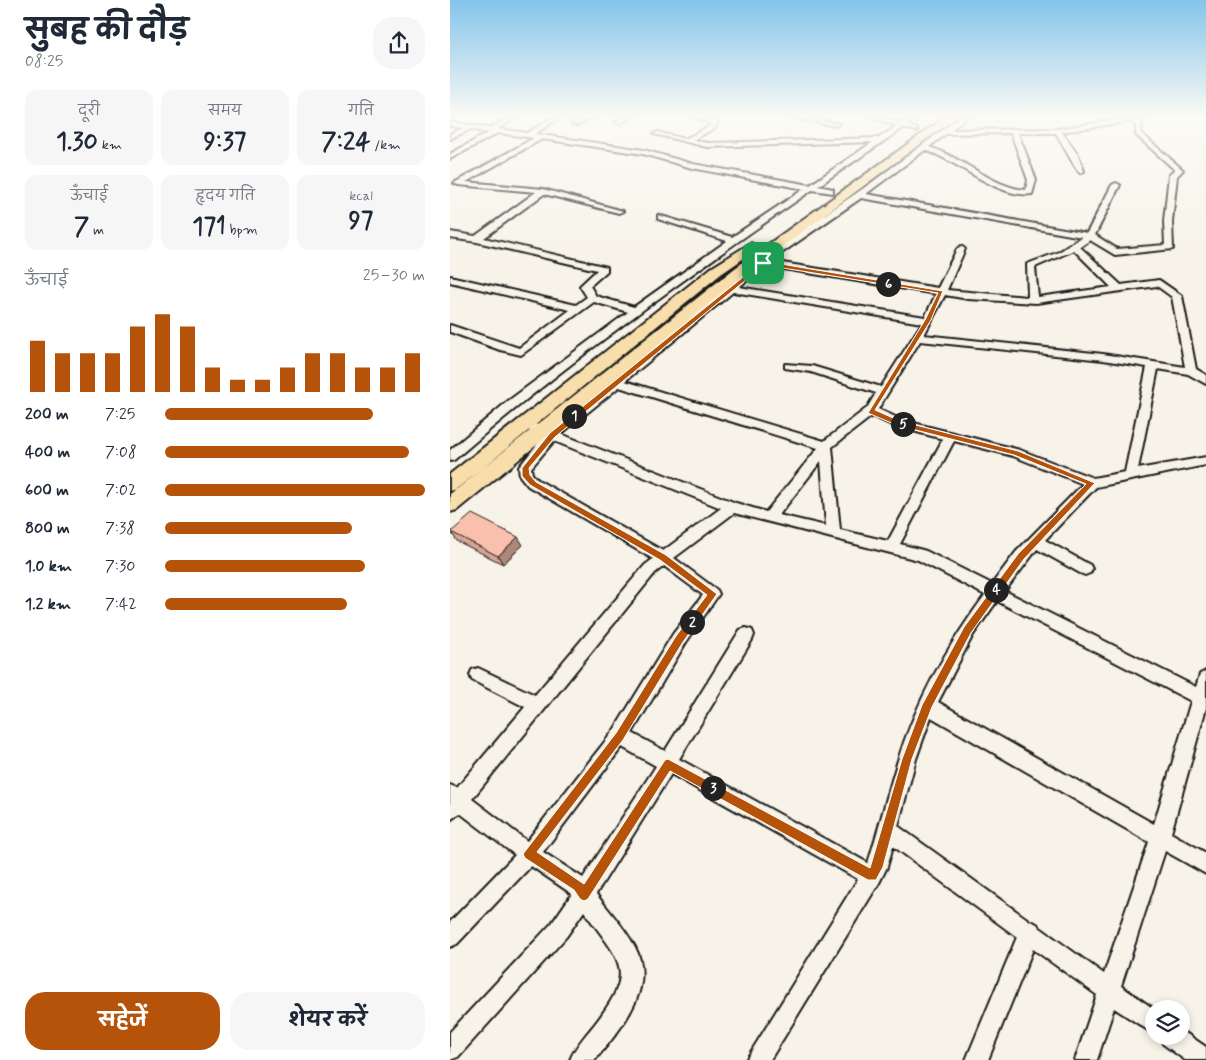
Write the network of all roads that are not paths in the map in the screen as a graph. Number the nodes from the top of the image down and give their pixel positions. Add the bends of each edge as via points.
1 (491, 165) edge
2 (690, 165) edge
3 (843, 165) edge
4 (876, 165) edge
5 (888, 165) edge
6 (893, 165) edge
7 (965, 165) edge
8 (1027, 165) edge
9 (1078, 165) edge
10 (1174, 165) edge
11 (1080, 171) dead end
12 (459, 183) junction
13 (1116, 185) dead end
14 (450, 187) edge
15 (812, 187) junction
16 (543, 191) junction
17 (830, 191) junction
18 (860, 195) junction
19 (619, 210) dead end
20 (661, 217) dead end
21 (450, 235) edge
22 (1090, 236) junction
23 (478, 239) junction
24 (730, 241) junction
25 (1074, 246) junction
26 (961, 249) dead end
27 (767, 256) junction
28 (736, 257) junction
29 (451, 280) edge
30 (1118, 288) junction
31 (731, 289) junction
32 (941, 292) junction
33 (592, 298) junction
34 (1033, 299) junction
35 (576, 308) junction
36 (636, 311) junction
37 (928, 320) junction
38 (450, 328) edge
39 (918, 338) junction
40 (1153, 365) junction
41 (789, 366) dead end
42 (1191, 371) junction
43 (1206, 380) edge
44 (616, 382) junction
45 (884, 392) junction
46 (871, 411) junction
47 (524, 424) junction
48 (547, 433) junction
49 (950, 437) junction
50 (826, 446) junction
51 (506, 449) junction
52 (450, 456) edge
53 (1206, 461) edge
54 (1130, 475) junction
55 (1092, 483) junction
56 (450, 484) edge
57 (450, 505) edge
58 (732, 507) junction
59 (769, 518) junction
60 (833, 534) junction
61 (1036, 541) junction
62 (891, 548) junction
63 (663, 558) junction
64 (1086, 569) dead end
65 (994, 594) junction
66 (746, 635) dead end
67 (478, 676) dead end
68 (1206, 678) edge
69 (1199, 697) junction
70 (538, 705) junction
71 (927, 705) junction
72 (620, 736) junction
73 (668, 764) junction
74 (453, 802) edge
75 (887, 830) junction
76 (1160, 838) junction
77 (529, 854) junction
78 (1206, 864) edge
79 (872, 876) junction
80 (584, 895) junction
81 (1030, 932) junction
82 (450, 937) edge
83 (1110, 991) junction
84 (1145, 1016) edge
85 (1184, 1045) edge
86 (450, 1049) edge
87 (581, 1060) edge
88 (757, 1060) edge
89 (978, 1060) edge
90 (1086, 1060) edge
91 (1204, 1060) edge

1 - 12 street
2 - 15 street
3 - 15 street
4 - 17 highway
5 - 27 highway
6 - 18 street
7 - 8 street via 1015,193 1029,192 1032,180
9 - 11 street
10 - 22 street via 1179,170 1173,175 1168,221 1170,247 1115,252
12 - 14 street
12 - 16 street
13 - 22 street
15 - 17 street
15 - 24 street
16 - 19 street
16 - 23 street
17 - 28 highway
18 - 22 street
18 - 27 street
20 - 24 street
21 - 23 street
22 - 25 street
23 - 33 street via 604,269 585,286
24 - 28 street
24 - 36 street
25 - 30 street
25 - 34 street via 1030,266
26 - 32 street
27 - 31 street
27 - 32 street
27 - 48 highway
28 - 47 highway
29 - 35 street
30 - 34 street
30 - 42 street via 1160,283 1177,296
31 - 37 street
31 - 44 street
32 - 34 street
32 - 37 street
33 - 35 street
33 - 36 street
35 - 38 street via 521,352
36 - 52 street via 512,404
37 - 39 street
39 - 40 street
39 - 45 street
40 - 42 street
40 - 54 street
41 - 45 street via 812,369
42 - 43 street
44 - 48 street
44 - 50 street
45 - 46 street
46 - 49 street via 898,423
46 - 50 street
47 - 48 street
47 - 51 highway
48 - 51 highway
48 - 58 street
48 - 63 street via 525,468 529,480
49 - 55 street via 1016,453
49 - 62 street
50 - 59 street
50 - 60 street
51 - 56 highway
51 - 57 highway
53 - 54 street
54 - 55 street
55 - 61 street
58 - 59 street
58 - 63 street
59 - 60 street
60 - 62 street
61 - 64 street
61 - 65 street
62 - 65 street via 921,555
63 - 70 street via 650,569
63 - 72 street via 712,594 679,639
65 - 69 street
65 - 71 street via 968,630
66 - 73 street
67 - 70 street
68 - 69 street
69 - 76 street
70 - 74 street
71 - 75 street via 907,759
71 - 76 street
72 - 73 street
72 - 77 street
73 - 79 street
73 - 80 street
74 - 77 street
75 - 79 street
75 - 81 street
76 - 78 street
76 - 83 street
77 - 80 street via 578,886
77 - 82 street
79 - 88 street
80 - 86 street via 559,930
80 - 87 street via 627,954 632,974 630,991
81 - 83 street
81 - 89 street
83 - 84 street
83 - 90 street
85 - 91 street

